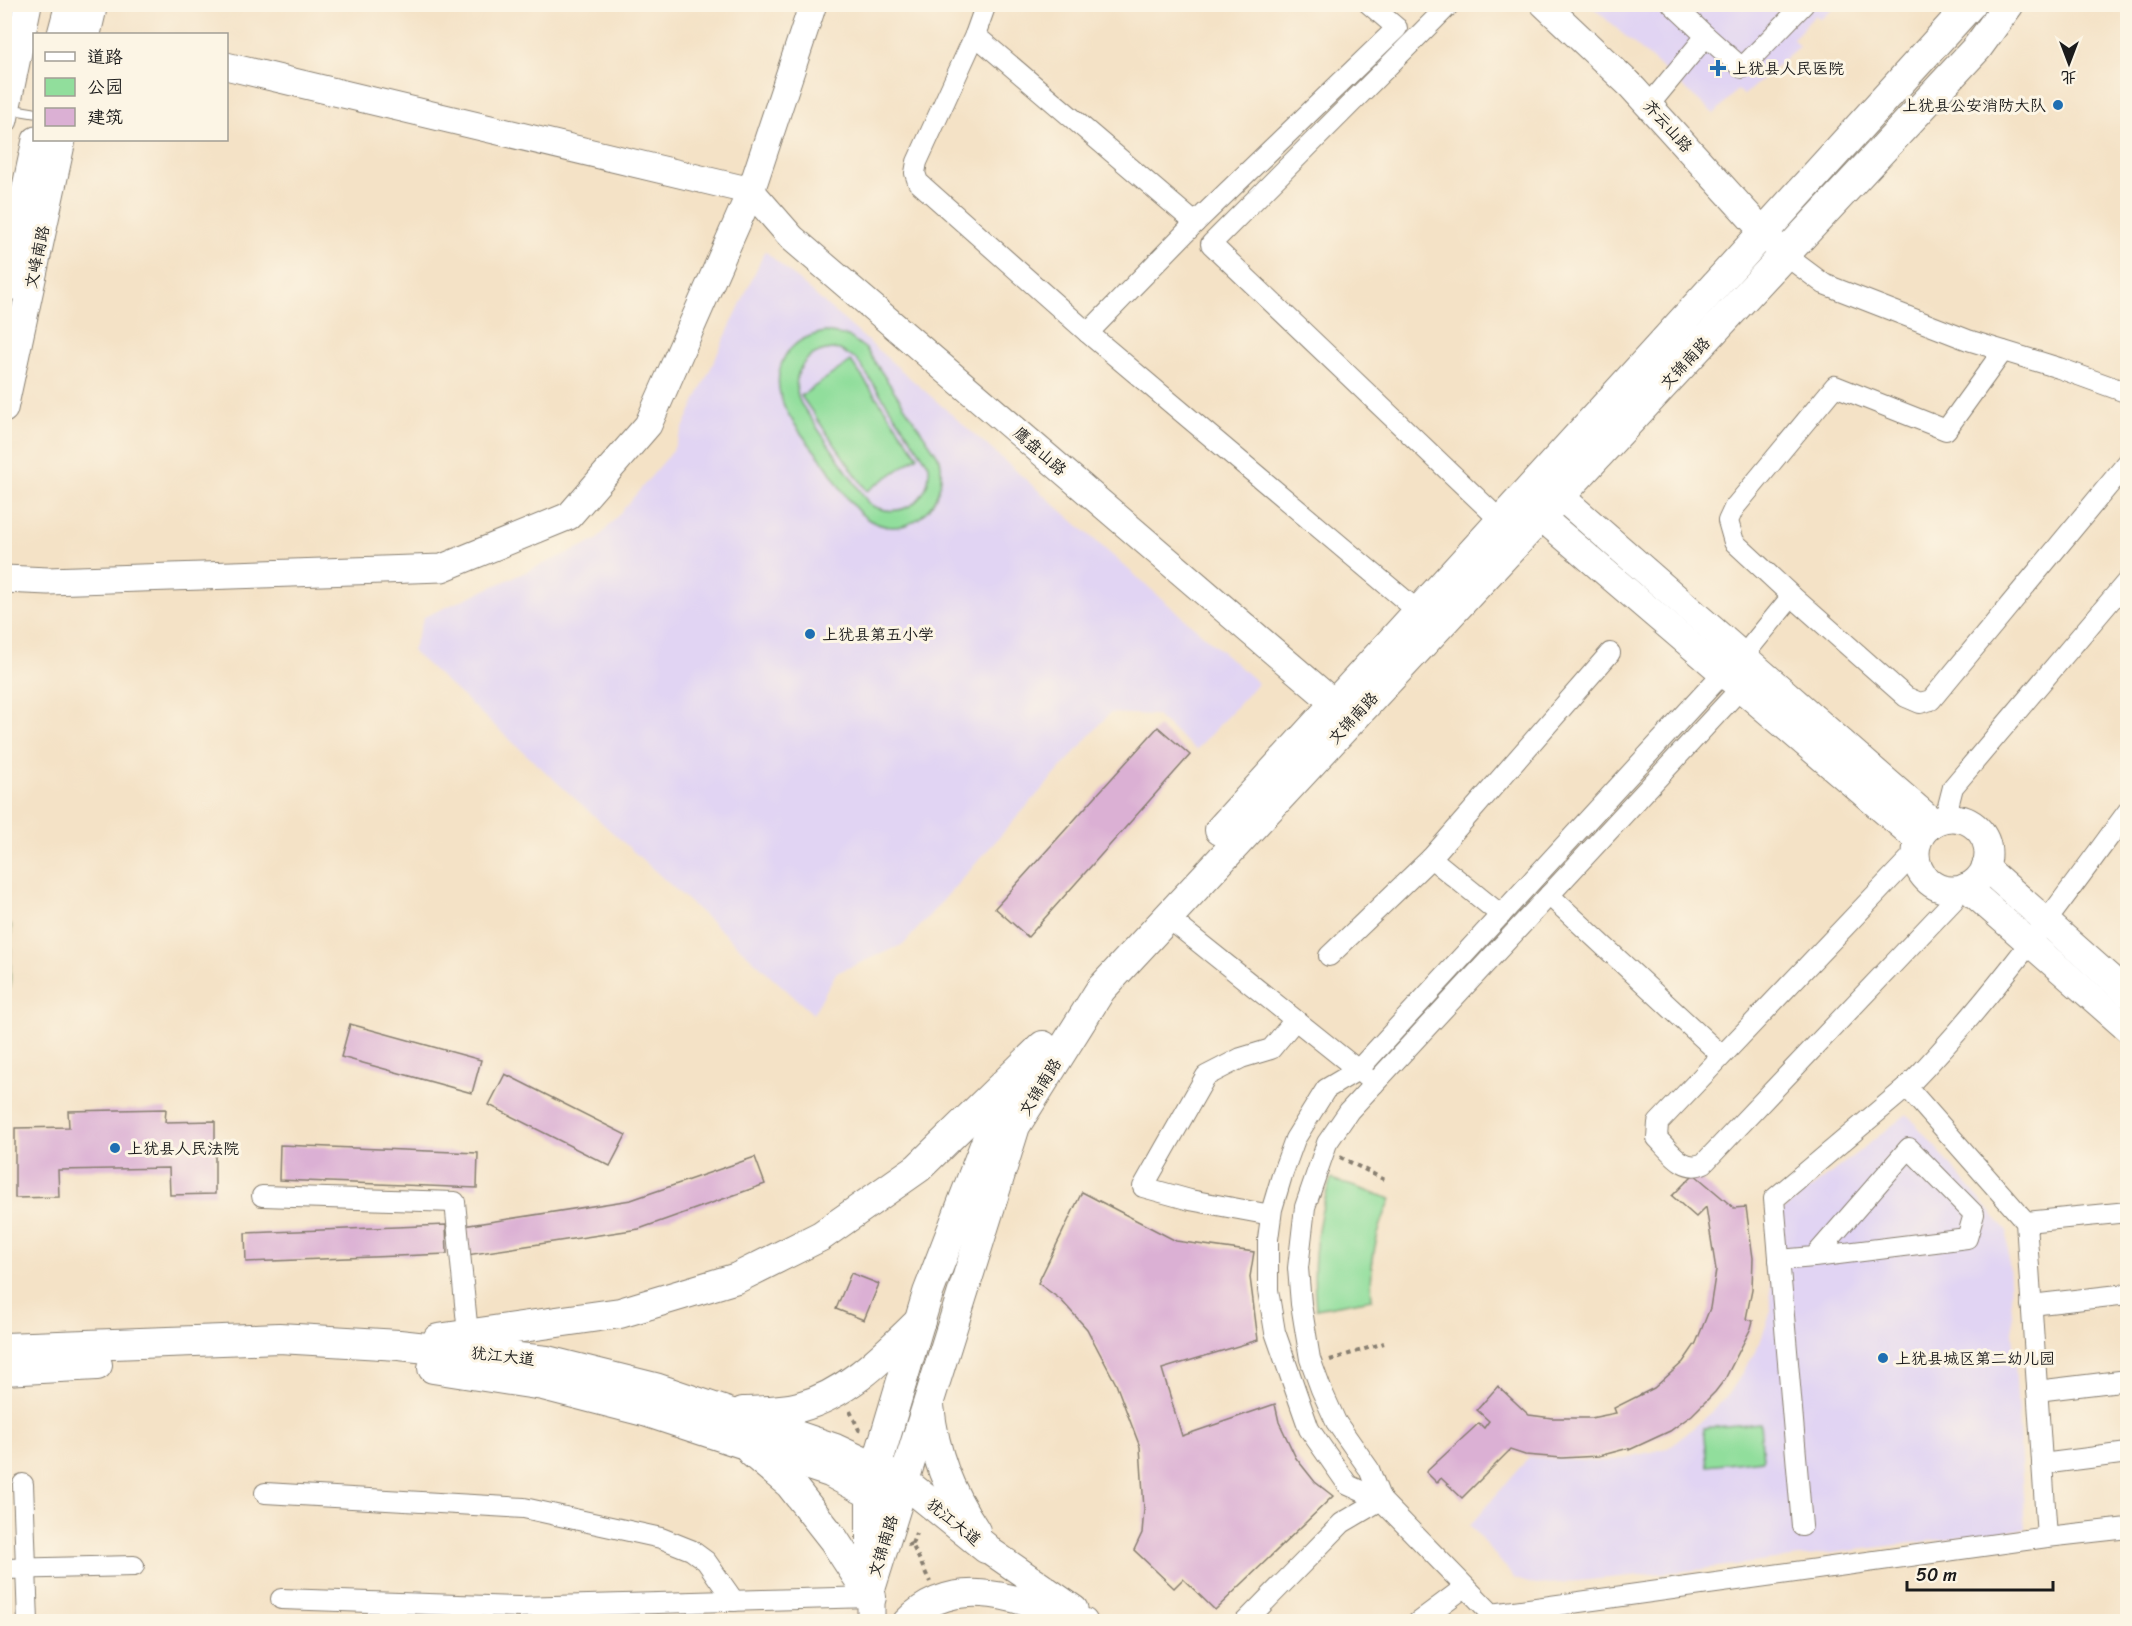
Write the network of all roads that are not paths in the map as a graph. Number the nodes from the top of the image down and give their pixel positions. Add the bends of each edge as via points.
1 (27, 4) edge
2 (94, 4) edge
3 (813, 4) edge
4 (986, 4) edge
5 (1369, 4) edge
6 (1450, 4) edge
7 (1544, 4) edge
8 (1672, 4) edge
9 (1804, 4) edge
10 (1971, 4) edge
11 (2009, 4) edge
12 (77, 28) edge
13 (975, 36) junction
14 (1706, 36) junction
15 (228, 66) edge
16 (1649, 105) junction
17 (5, 112) edge
18 (33, 113) edge
19 (36, 141) edge
20 (62, 141) edge
21 (751, 191) junction
22 (1195, 223) junction
23 (1764, 233) junction
24 (1785, 255) junction
25 (16, 266) edge
26 (4, 290) edge
27 (1088, 333) junction
28 (2003, 351) junction
29 (2127, 393) edge
30 (4, 409) edge
31 (2127, 462) edge
32 (1551, 507) junction
33 (1501, 522) junction
34 (4, 579) edge
35 (2127, 580) edge
36 (1791, 596) junction
37 (1419, 612) junction
38 (1610, 653) dead end
39 (1738, 672) junction
40 (1335, 704) junction
41 (2127, 811) edge
42 (1927, 833) junction
43 (1431, 858) junction
44 (1985, 867) junction
45 (1960, 889) junction
46 (1549, 895) junction
47 (1501, 915) junction
48 (1167, 917) junction
49 (2047, 922) junction
50 (2030, 943) junction
51 (1329, 957) dead end
52 (2127, 994) edge
53 (1296, 1020) junction
54 (2127, 1029) edge
55 (1043, 1046) junction
56 (1721, 1055) junction
57 (1358, 1070) junction
58 (1374, 1084) junction
59 (1907, 1087) junction
60 (1292, 1146) junction
61 (1324, 1154) junction
62 (262, 1196) dead end
63 (2127, 1212) edge
64 (1270, 1221) junction
65 (2026, 1222) junction
66 (1301, 1230) junction
67 (1814, 1257) junction
68 (1779, 1260) junction
69 (2127, 1294) edge
70 (2031, 1305) junction
71 (920, 1321) junction
72 (468, 1334) junction
73 (399, 1345) junction
74 (4, 1348) edge
75 (4, 1370) edge
76 (2127, 1380) edge
77 (2037, 1390) junction
78 (928, 1398) junction
79 (727, 1412) junction
80 (1341, 1430) junction
81 (740, 1442) junction
82 (1318, 1442) junction
83 (2127, 1453) edge
84 (2042, 1464) junction
85 (23, 1484) dead end
86 (886, 1487) junction
87 (265, 1492) dead end
88 (1381, 1500) junction
89 (1802, 1526) dead end
90 (2127, 1528) edge
91 (2047, 1537) junction
92 (986, 1548) junction
93 (134, 1566) dead end
94 (26, 1568) junction
95 (4, 1569) edge
96 (1465, 1587) junction
97 (281, 1599) dead end
98 (734, 1601) junction
99 (871, 1602) edge
100 (1491, 1618) edge
101 (28, 1622) edge
102 (906, 1622) edge
103 (1084, 1622) edge
104 (1092, 1622) edge
105 (1245, 1622) edge
106 (1418, 1622) edge

1 - 17 street
2 - 12 street
3 - 21 street
4 - 13 street
5 - 22 street via 1397,28
6 - 33 street via 1211,244
7 - 16 street, 齐云山路
8 - 14 street
9 - 14 street via 1742,68
10 - 23 main road, 文锦南路
11 - 24 main road, 文锦南路 via 1977,48
13 - 22 street
13 - 27 street via 917,162 918,182
14 - 16 street
15 - 21 street
16 - 23 street, 齐云山路
17 - 18 lane
19 - 25 street, 文峰南路
20 - 25 street, 文峰南路
21 - 34 street via 648,425 569,516 442,568
21 - 40 street, 鹰盘山路 via 792,238
22 - 27 street
23 - 24 street, 齐云山路
23 - 33 main road, 文锦南路
24 - 28 street via 1824,284
24 - 32 main road, 文锦南路
25 - 26 street, 文峰南路
25 - 30 street, 文峰南路
27 - 37 street
28 - 29 street
28 - 36 street via 1946,430 1835,386 1734,508 1728,521 1734,542
31 - 36 street via 1931,700 1920,703 1906,697
32 - 39 street
32 - 48 main road, 文锦南路
33 - 37 main road, 文锦南路
35 - 42 street via 1953,787
36 - 39 street
37 - 40 main road, 文锦南路
38 - 43 street
39 - 42 street
39 - 46 street
39 - 47 street
40 - 55 main road, 文锦南路 via 1088,976
41 - 49 street
42 - 44 street via 1968,821 1977,828 1988,848
42 - 45 street via 1922,875 1942,889
42 - 56 street
43 - 47 street
43 - 51 street
44 - 45 street via 1976,880
44 - 49 street
45 - 50 street
45 - 56 street via 1954,900 1704,1163 1686,1167 1657,1138 1658,1123
46 - 56 street
46 - 58 street
47 - 57 street
48 - 53 street
48 - 78 main road, 文锦南路 via 1101,988 1015,1126
49 - 50 street
49 - 52 street
50 - 54 street
50 - 59 street via 1949,1044
53 - 57 street
53 - 64 street via 1271,1049 1241,1058 1206,1076 1143,1187
55 - 71 main road, 文锦南路 via 994,1122
55 - 72 main road via 918,1168 821,1236 737,1278 620,1313
57 - 58 street
57 - 60 street via 1326,1089
58 - 61 street via 1349,1111
59 - 65 street
59 - 68 street via 1774,1199
60 - 61 street
60 - 64 street
61 - 66 street
62 - 72 street via 455,1202
63 - 65 street
64 - 66 street
64 - 82 street via 1268,1290 1275,1332 1297,1400
65 - 70 street
66 - 80 street via 1298,1268 1312,1365
67 - 67 street via 1967,1238 1974,1214 1910,1148
67 - 68 street
68 - 89 street
69 - 70 street
70 - 77 street
71 - 79 main road via 869,1369 835,1392 800,1407
71 - 86 main road, 文锦南路
72 - 73 main road
73 - 74 main road, 犹江大道 via 279,1338
73 - 79 main road, 犹江大道 via 547,1361 655,1388
75 - 81 main road, 犹江大道 via 280,1358 400,1363 543,1385 648,1412
76 - 77 street
77 - 84 street
78 - 86 main road, 文锦南路
78 - 92 main road via 933,1442 947,1479
79 - 86 main road, 犹江大道 via 835,1449
80 - 82 street
80 - 88 street via 1369,1469
81 - 86 main road, 犹江大道
81 - 99 main road via 790,1485 834,1540
82 - 88 street via 1348,1485
83 - 84 street
84 - 91 street
85 - 94 street
86 - 92 main road, 犹江大道
86 - 99 main road, 文锦南路
87 - 98 street via 524,1508 661,1538 706,1561
88 - 96 street
88 - 105 street via 1342,1523
90 - 91 street
91 - 100 street
92 - 104 street
93 - 94 street
94 - 95 street
94 - 101 street
96 - 100 street
96 - 106 street
97 - 98 street via 519,1607
98 - 99 street
102 - 103 street via 937,1599 970,1591 1006,1596

